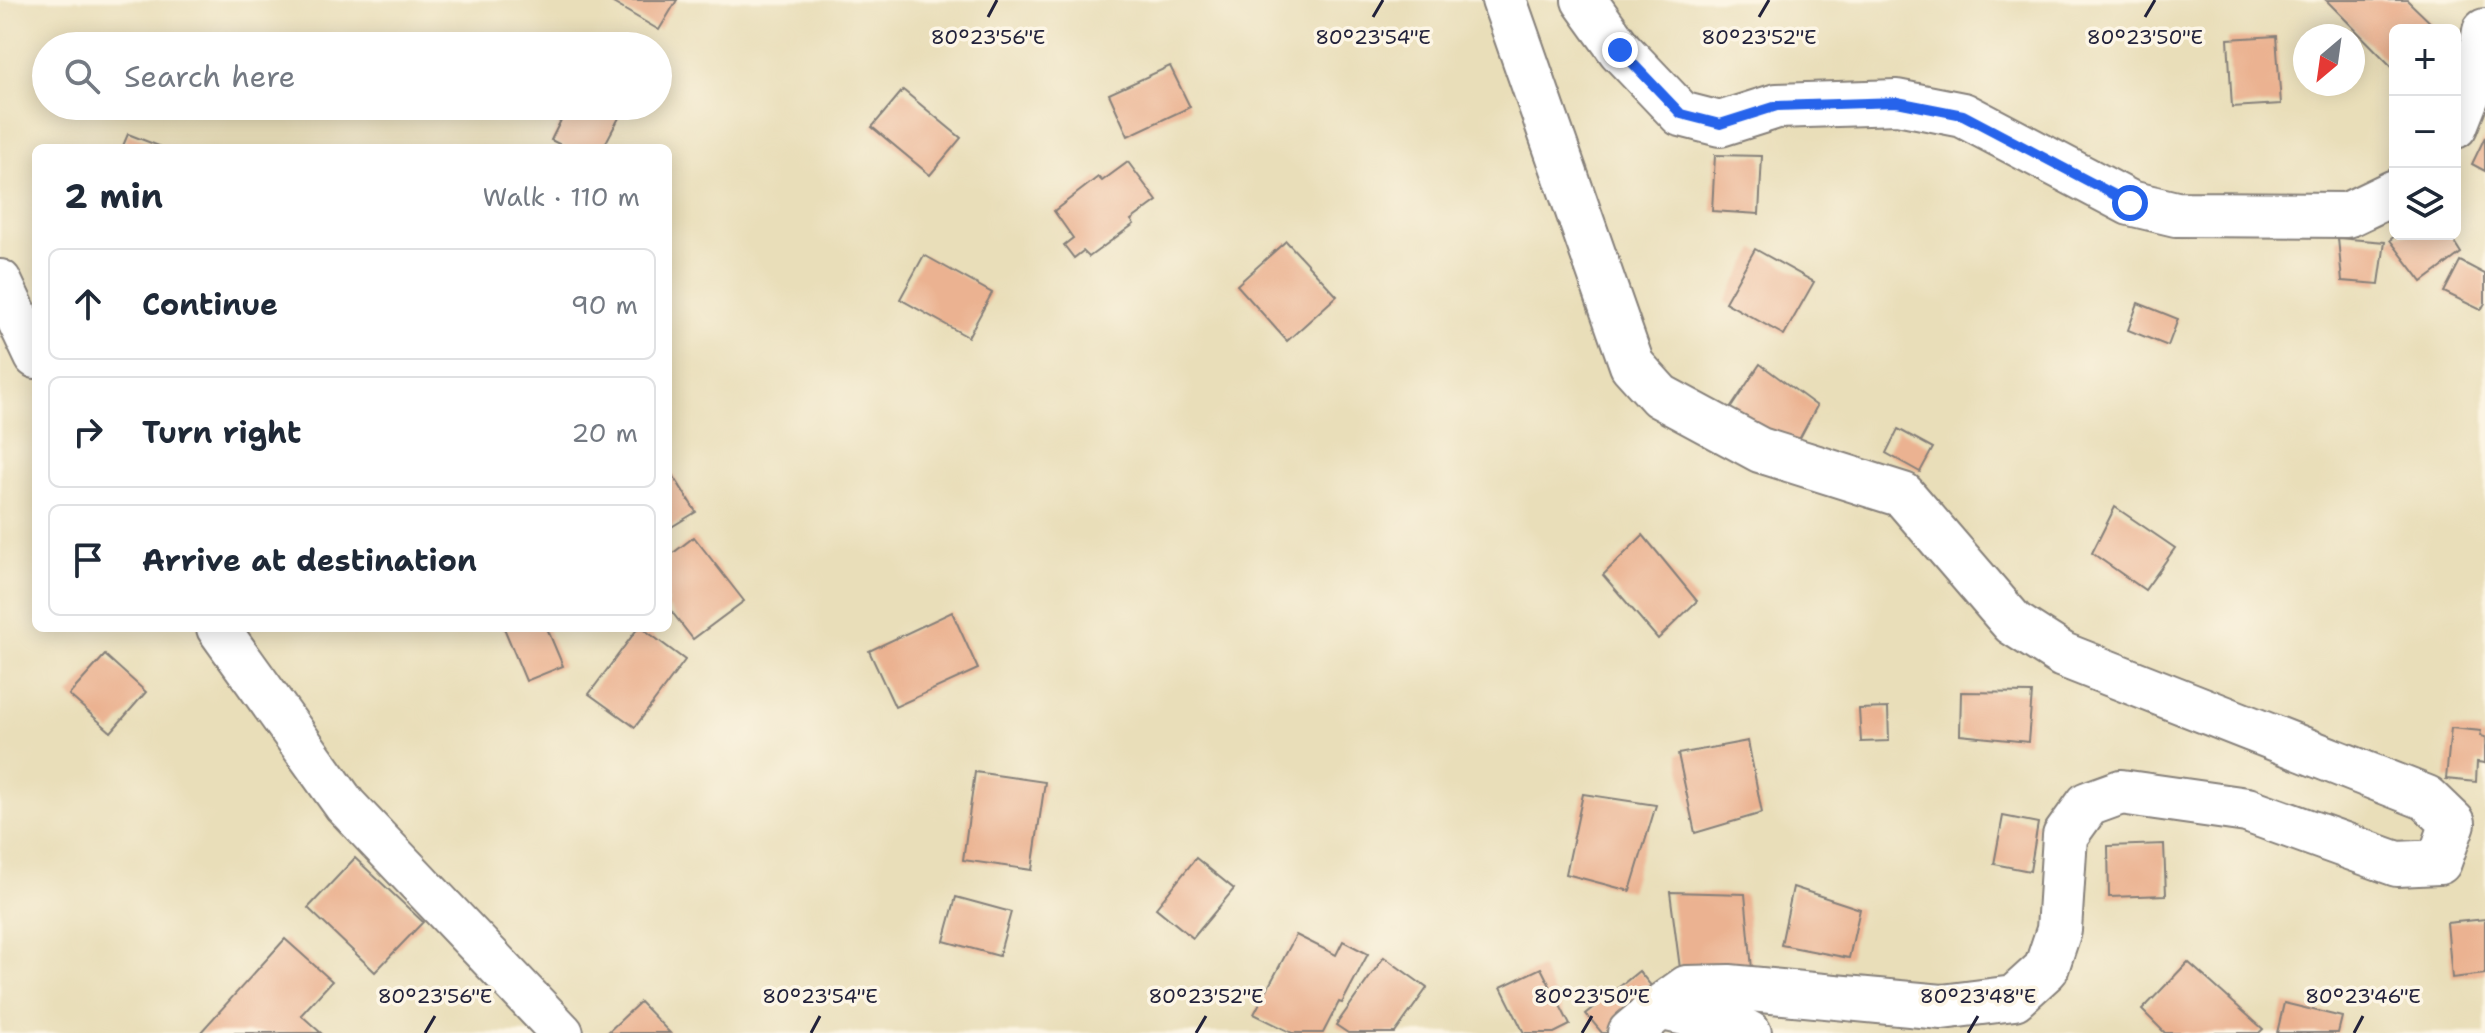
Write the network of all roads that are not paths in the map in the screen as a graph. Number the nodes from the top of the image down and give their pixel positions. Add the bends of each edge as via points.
1 (1504, 0) edge
2 (1584, 0) edge
3 (2485, 31) edge
4 (2461, 111) edge
5 (2389, 195) edge
6 (0, 281) edge
7 (32, 349) edge
8 (221, 632) edge
9 (1644, 1020) edge
10 (562, 1033) edge
11 (1750, 1033) edge

1 - 9 street via 1632,365 1660,396 1760,450 1903,495 2013,623 2063,655 2427,798 2453,823 2439,862 2397,864 2247,810 2121,792 2088,804 2065,836 2059,930 2046,969 2014,998 1942,1007 1729,987 1687,988
2 - 5 street via 1620,50 1681,114 1720,124 1777,106 1897,102 1963,115 2130,203 2176,214 2347,215
3 - 4 street via 2480,63
6 - 7 street
8 - 10 street via 345,805
9 - 11 street via 1737,1026

